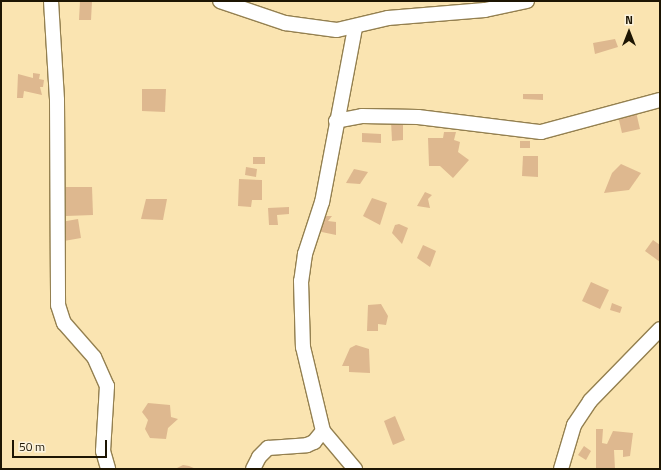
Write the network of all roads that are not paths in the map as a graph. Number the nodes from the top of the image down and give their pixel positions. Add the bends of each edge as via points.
1 (51, 1) edge
2 (220, 1) edge
3 (527, 1) edge
4 (355, 28) junction
5 (660, 100) edge
6 (336, 121) junction
7 (660, 329) edge
8 (323, 431) junction
9 (108, 469) edge
10 (253, 469) edge
11 (355, 469) edge
12 (561, 469) edge

1 - 9 street via 57,100 58,305 64,323 94,357 107,386 103,451
2 - 4 street via 310,28
3 - 4 street via 486,10 388,18
4 - 6 street
5 - 6 street via 541,132 413,117 362,116
6 - 8 street via 322,202 305,254 301,281 304,347
7 - 12 street via 590,401 574,425
8 - 10 street via 314,442 307,445 268,448 259,457
8 - 11 street

